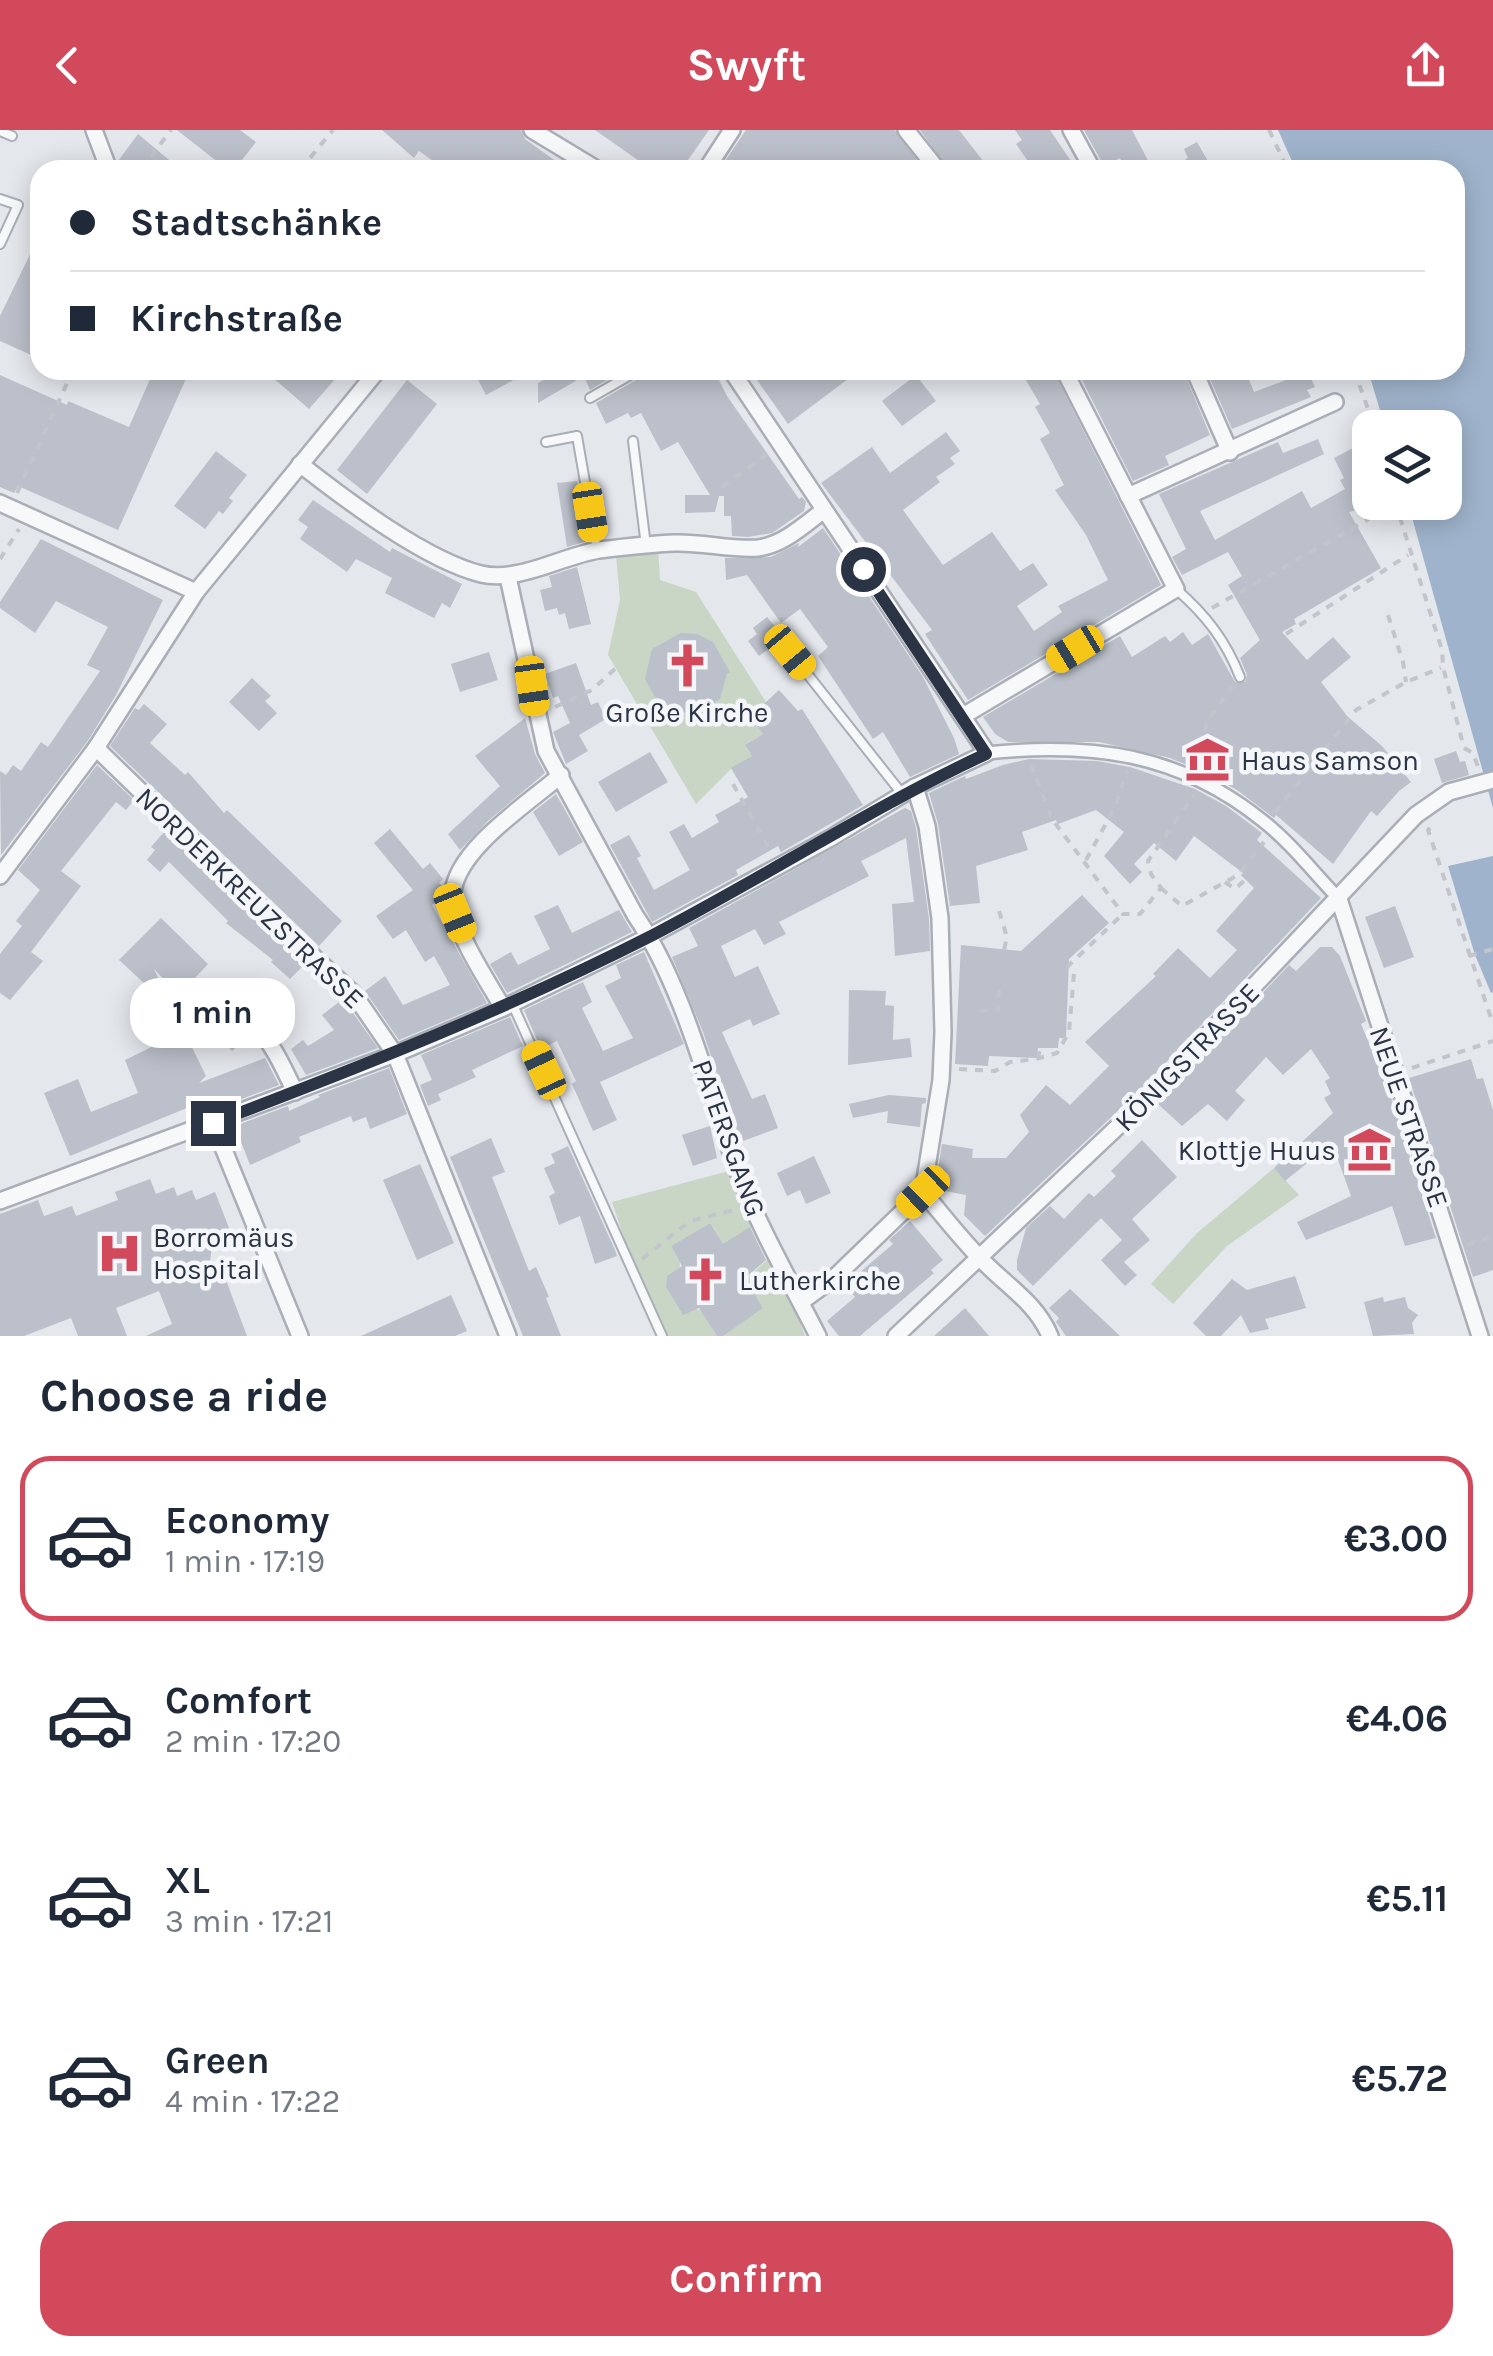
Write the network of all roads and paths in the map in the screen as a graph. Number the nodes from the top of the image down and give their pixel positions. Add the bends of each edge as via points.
1 (94, 130) edge
2 (172, 130) edge
3 (332, 130) edge
4 (532, 130) edge
5 (732, 130) edge
6 (906, 130) edge
7 (1071, 130) edge
8 (1269, 130) edge
9 (0, 131) edge
10 (12, 136) dead end
11 (105, 160) edge
12 (149, 160) edge
13 (308, 160) edge
14 (582, 160) edge
15 (712, 160) edge
16 (930, 160) edge
17 (1088, 160) edge
18 (1283, 160) edge
19 (0, 199) edge
20 (0, 244) edge
21 (67, 380) edge
22 (370, 380) edge
23 (622, 380) edge
24 (738, 380) edge
25 (1069, 380) edge
26 (1198, 380) edge
27 (1358, 380) edge
28 (590, 398) dead end
29 (1335, 402) dead end
30 (1368, 410) edge
31 (632, 441) dead end
32 (546, 442) dead end
33 (780, 445) junction
34 (1230, 452) junction
35 (300, 464) junction
36 (722, 487) dead end
37 (1128, 496) junction
38 (5, 506) edge
39 (824, 510) junction
40 (27, 516) junction
41 (1366, 520) edge
42 (1401, 520) edge
43 (646, 546) junction
44 (596, 550) junction
45 (1410, 554) junction
46 (0, 560) edge
47 (508, 577) junction
48 (1176, 589) junction
49 (196, 592) junction
50 (1203, 613) junction
51 (1388, 615) dead end
52 (1286, 634) dead end
53 (790, 652) dead end
54 (618, 666) dead end
55 (1443, 667) junction
56 (1240, 677) joint
57 (1406, 682) junction
58 (537, 714) junction
59 (963, 716) junction
60 (96, 748) junction
61 (1030, 749) junction
62 (1472, 752) dead end
63 (986, 754) junction
64 (1131, 756) junction
65 (561, 775) junction
66 (1185, 775) junction
67 (1202, 782) junction
68 (1485, 782) edge
69 (733, 784) dead end
70 (909, 791) junction
71 (1270, 827) junction
72 (1428, 830) dead end
73 (1086, 860) junction
74 (779, 866) junction
75 (0, 876) edge
76 (1246, 880) dead end
77 (1225, 882) junction
78 (1161, 888) junction
79 (1339, 899) junction
80 (999, 911) dead end
81 (1124, 914) junction
82 (650, 936) junction
83 (1493, 949) edge
84 (1004, 950) dead end
85 (1469, 956) junction
86 (187, 990) dead end
87 (1000, 993) dead end
88 (508, 1005) junction
89 (979, 1011) dead end
90 (1493, 1024) edge
91 (1493, 1041) edge
92 (1040, 1048) dead end
93 (395, 1054) junction
94 (1038, 1059) junction
95 (942, 1068) junction
96 (1393, 1074) junction
97 (295, 1092) junction
98 (213, 1123) junction
99 (923, 1192) junction
100 (0, 1201) edge
101 (751, 1206) junction
102 (1493, 1237) edge
103 (1453, 1249) junction
104 (980, 1259) junction
105 (631, 1268) junction
106 (801, 1302) junction
107 (300, 1336) edge
108 (508, 1336) edge
109 (662, 1336) edge
110 (818, 1336) edge
111 (896, 1336) edge
112 (1050, 1336) edge
113 (1480, 1336) edge

1 - 11 street
2 - 12 path
3 - 13 path
4 - 14 street
5 - 15 street
6 - 16 street
7 - 17 street
8 - 18 path
9 - 10 lane
19 - 20 lane via 18,205
21 - 38 path
22 - 35 street
23 - 28 lane
24 - 33 street
25 - 37 street
26 - 34 street
27 - 30 path
29 - 34 street
31 - 43 lane
32 - 44 lane via 578,436
33 - 36 path
33 - 39 street
34 - 37 street
35 - 47 street via 419,545 481,574
35 - 49 street
37 - 48 street
38 - 40 street
39 - 43 street via 784,540 760,548
39 - 59 street
40 - 46 path
40 - 49 street
41 - 50 path
42 - 45 path
43 - 44 street
44 - 47 street
45 - 52 path
45 - 55 path
47 - 58 street, PATERSGANG
48 - 50 lane
48 - 59 street
49 - 60 street
50 - 56 lane
51 - 57 path
53 - 70 lane
54 - 58 path via 592,690
55 - 57 path
55 - 62 path via 1464,748
56 - 66 path via 1212,714
57 - 71 path via 1356,710
58 - 65 street, PATERSGANG
59 - 63 street
60 - 75 street
60 - 93 street, NORDERKREUZSTRASSE via 353,993
61 - 63 street
61 - 64 street
61 - 73 path via 1052,819
63 - 70 street
64 - 66 street
64 - 73 path via 1115,807
65 - 82 street, PATERSGANG
65 - 88 street via 476,848 452,892 470,950
66 - 67 street
67 - 71 street
67 - 78 path via 1148,861
68 - 79 street, KÖNIGSTRASSE via 1433,800
69 - 74 path
70 - 74 street
70 - 95 street via 927,826 940,918
71 - 77 path
71 - 79 street
72 - 85 path
73 - 81 path
74 - 82 street
76 - 77 path via 1235,889
77 - 78 path via 1182,906
78 - 81 path via 1140,914
79 - 96 street, NEUE STRASSE
79 - 104 street, KÖNIGSTRASSE via 1147,1100
80 - 84 path
81 - 94 path via 1068,966 1067,1039 1057,1052
82 - 88 street
82 - 101 street, PATERSGANG via 696,1044
83 - 85 path
85 - 90 path
86 - 97 street via 224,998 250,1019 274,1046
87 - 89 path via 998,1010
88 - 93 street
88 - 105 lane
91 - 96 path
92 - 94 path
93 - 97 street
93 - 108 street, NORDERKREUZSTRASSE
94 - 95 path via 995,1071
95 - 99 street
96 - 103 street, NEUE STRASSE
97 - 98 street
98 - 100 street
98 - 107 street
99 - 104 street
99 - 106 street
101 - 105 path via 690,1220
101 - 106 street, PATERSGANG
102 - 103 path
103 - 113 street, NEUE STRASSE
104 - 111 street, KÖNIGSTRASSE
104 - 112 street via 1029,1303
105 - 109 lane
106 - 110 street, PATERSGANG

